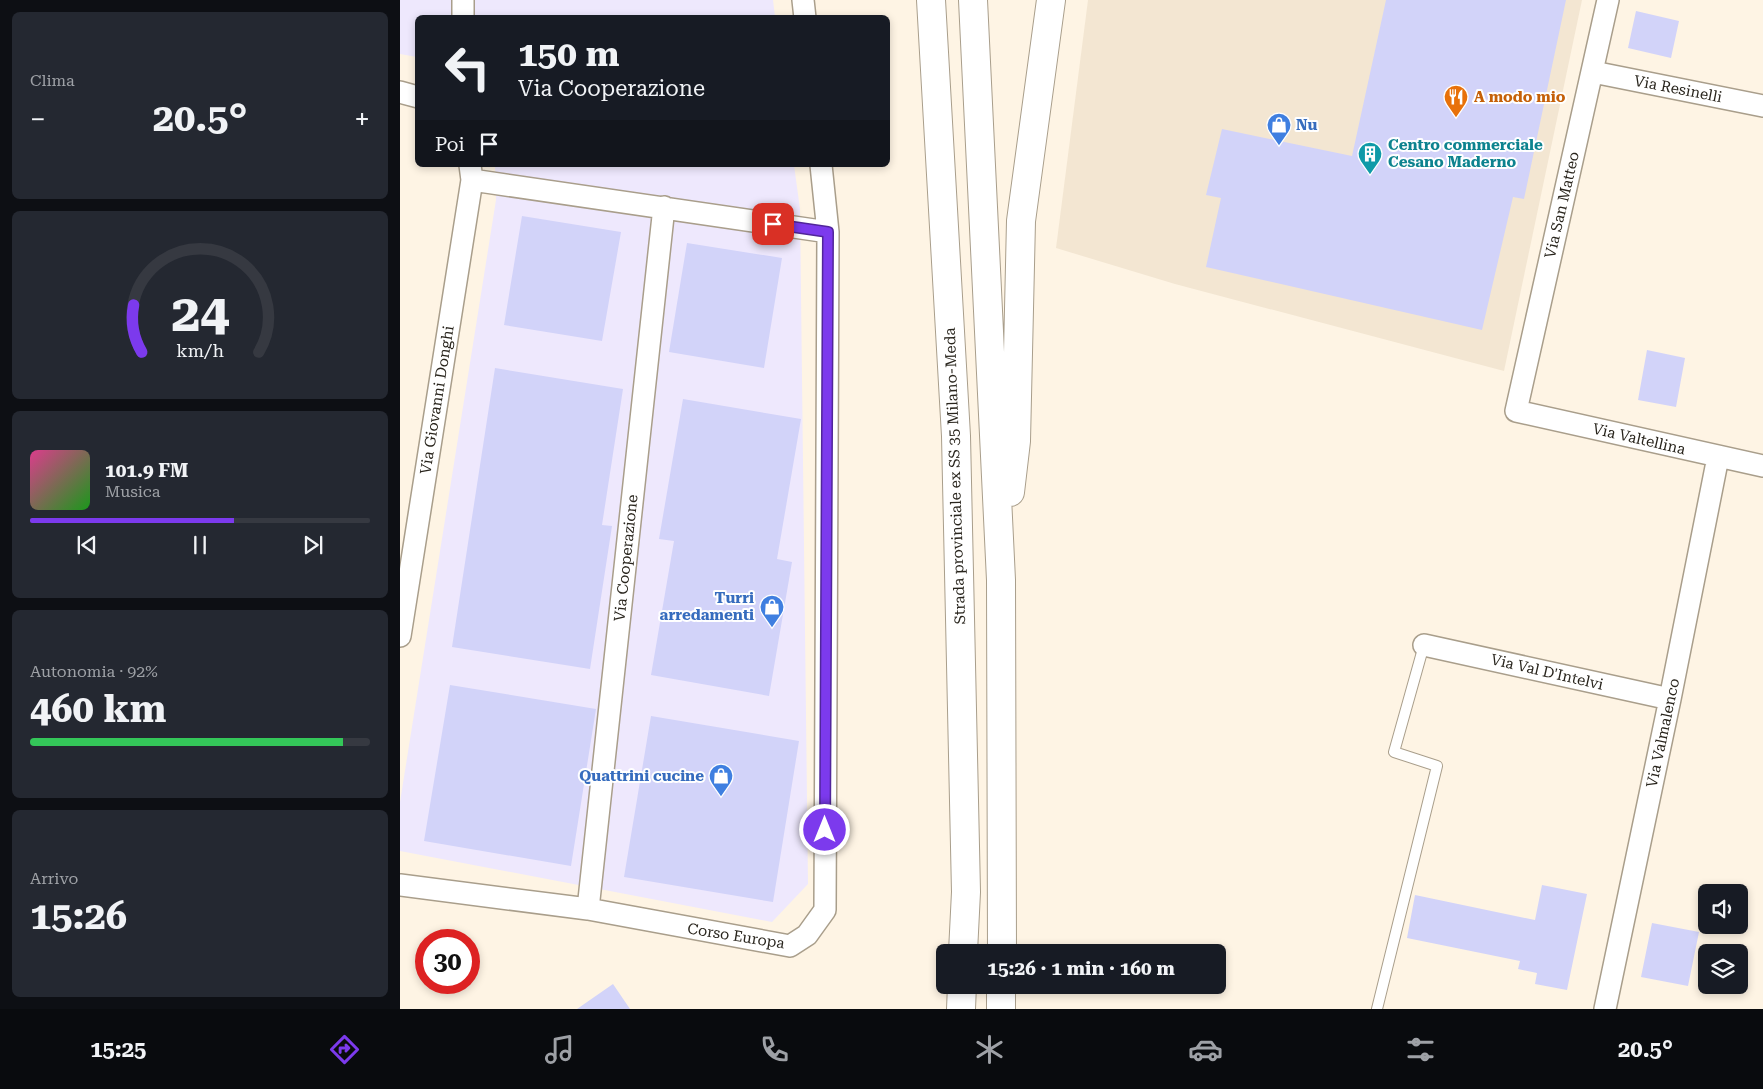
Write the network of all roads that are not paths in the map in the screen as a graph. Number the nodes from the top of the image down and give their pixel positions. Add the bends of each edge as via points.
1 (463, 0) edge
2 (804, 0) edge
3 (931, 0) edge
4 (973, 0) edge
5 (1051, 0) edge
6 (1608, 0) edge
7 (463, 15) edge
8 (805, 15) edge
9 (1593, 72) junction
10 (400, 92) edge
11 (415, 96) edge
12 (1763, 106) edge
13 (821, 167) edge
14 (471, 172) edge
15 (664, 207) junction
16 (828, 232) junction
17 (1516, 410) joint
18 (1718, 457) junction
19 (1763, 466) edge
20 (1001, 580) junction
21 (400, 636) edge
22 (1424, 645) joint
23 (1670, 700) junction
24 (400, 885) edge
25 (588, 909) junction
26 (963, 944) edge
27 (1002, 944) edge
28 (962, 994) edge
29 (1002, 994) edge
30 (961, 1009) edge
31 (1001, 1009) edge
32 (1377, 1009) edge
33 (1605, 1009) edge

1 - 7 street
2 - 8 street
3 - 26 highway, Strada provinciale ex SS 35 Milano-Meda via 956,436 966,892
4 - 20 highway
5 - 20 highway via 1021,221 1016,441
6 - 9 street, Via San Matteo
9 - 12 street, Via Resinelli
9 - 17 street, Via San Matteo
10 - 11 street
13 - 16 street, Corso Europa
14 - 15 street
14 - 21 street, Via Giovanni Donghi
15 - 16 street
15 - 25 street, Via Cooperazione
16 - 25 street, Corso Europa via 824,910 807,936 790,946
17 - 18 street, Via Valtellina
18 - 19 street, Via Valtellina
18 - 23 street, Via Valmalenco
20 - 27 highway
22 - 23 street, Via Val D'Intelvi
22 - 32 lane via 1394,752 1438,766
23 - 33 street, Via Valmalenco
24 - 25 street, Corso Europa
28 - 30 highway
29 - 31 highway

